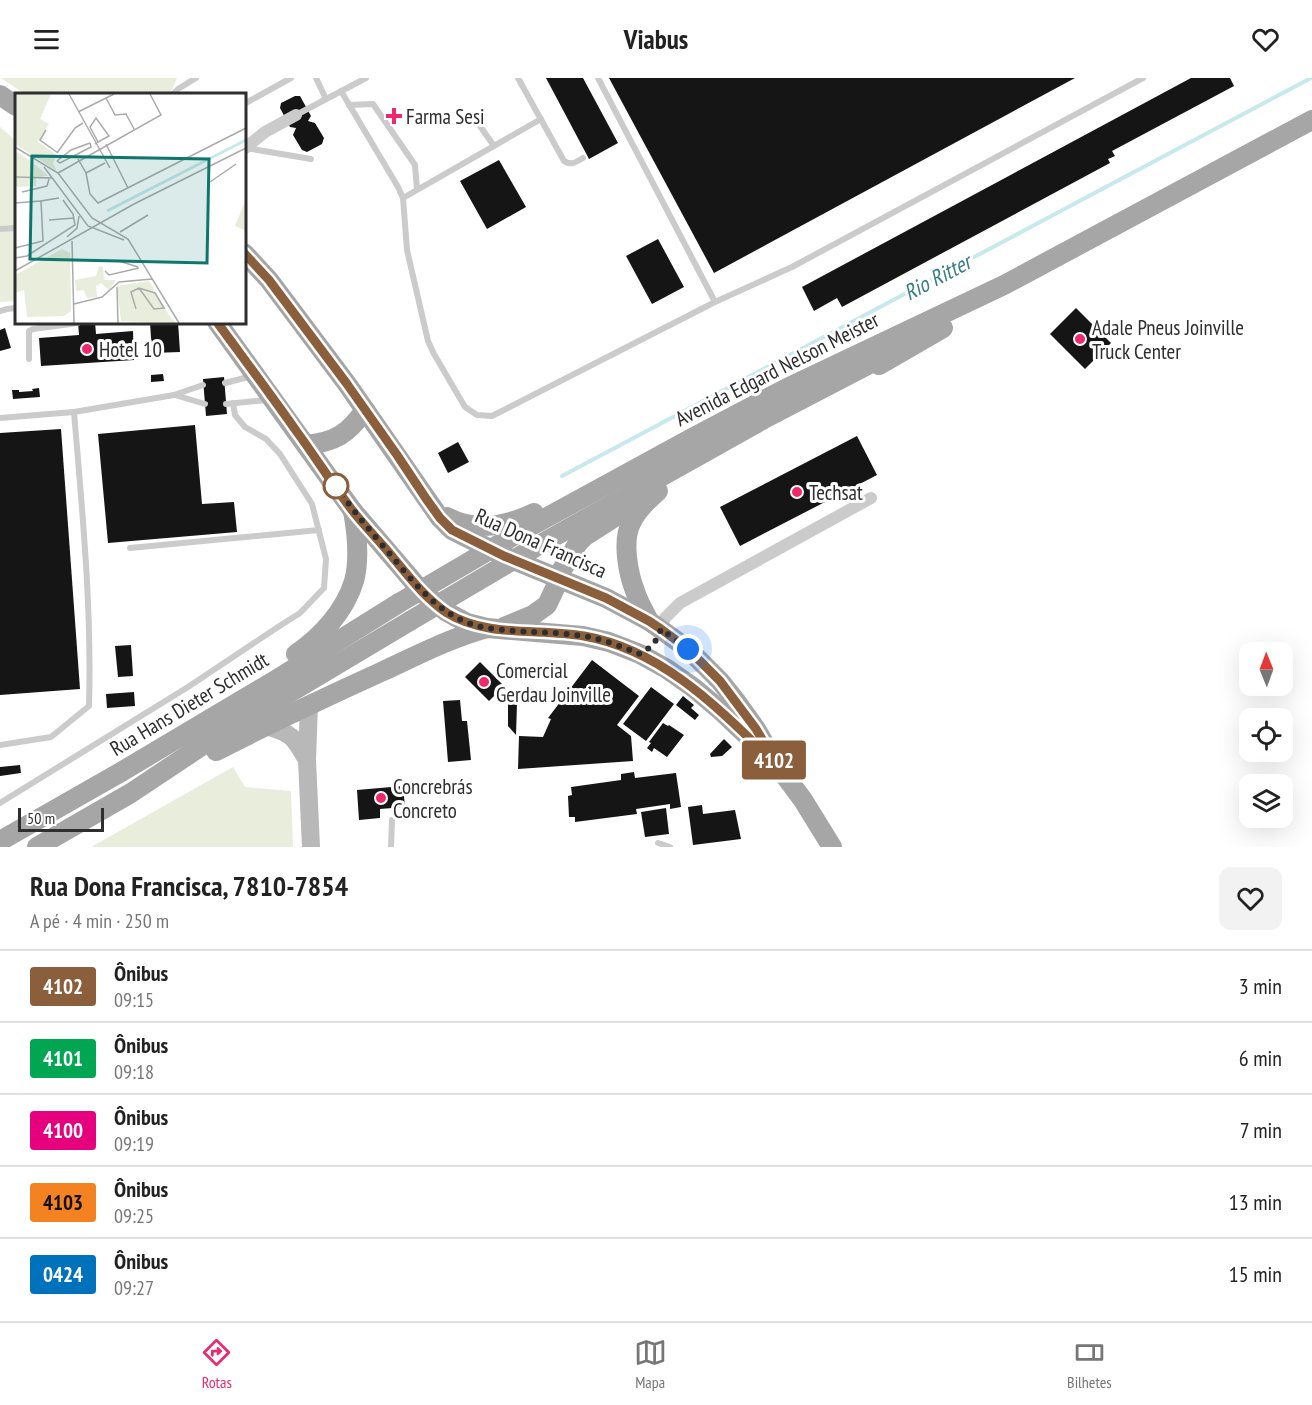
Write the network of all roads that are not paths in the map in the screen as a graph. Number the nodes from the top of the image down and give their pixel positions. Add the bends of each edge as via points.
1 (196, 78) edge
2 (291, 78) edge
3 (316, 78) edge
4 (366, 78) edge
5 (518, 78) edge
6 (598, 78) edge
7 (1143, 78) edge
8 (341, 91) junction
9 (174, 93) edge
10 (0, 96) edge
11 (326, 99) junction
12 (246, 103) edge
13 (15, 105) edge
14 (349, 105) junction
15 (296, 115) joint
16 (475, 119) dead end
17 (541, 119) junction
18 (1312, 120) edge
19 (1312, 133) edge
20 (494, 146) junction
21 (246, 147) edge
22 (246, 148) edge
23 (583, 158) dead end
24 (311, 159) dead end
25 (417, 189) junction
26 (403, 198) junction
27 (15, 228) edge
28 (0, 229) edge
29 (246, 255) edge
30 (715, 302) junction
31 (15, 308) edge
32 (0, 311) edge
33 (70, 324) edge
34 (218, 324) edge
35 (943, 328) junction
36 (867, 350) junction
37 (29, 359) dead end
38 (256, 375) junction
39 (225, 382) dead end
40 (203, 385) dead end
41 (174, 395) junction
42 (273, 399) junction
43 (205, 404) dead end
44 (365, 410) junction
45 (74, 412) junction
46 (0, 418) edge
47 (306, 445) junction
48 (658, 490) junction
49 (871, 498) dead end
50 (434, 510) junction
51 (353, 511) junction
52 (319, 530) junction
53 (130, 548) dead end
54 (557, 578) junction
55 (399, 603) joint
56 (410, 621) joint
57 (655, 625) junction
58 (493, 628) junction
59 (640, 654) junction
60 (309, 705) junction
61 (266, 726) junction
62 (0, 744) edge
63 (307, 760) junction
64 (777, 765) junction
65 (121, 772) junction
66 (131, 793) junction
67 (0, 803) edge
68 (392, 820) dead end
69 (0, 841) edge
70 (658, 843) dead end
71 (37, 847) edge
72 (311, 847) edge
73 (391, 847) edge
74 (670, 847) edge
75 (832, 847) edge

1 - 9 lane
2 - 12 lane
3 - 11 lane
4 - 8 lane
5 - 17 lane
6 - 30 lane
7 - 30 lane via 792,267
8 - 11 lane
8 - 14 lane
10 - 13 main road
11 - 15 lane
14 - 25 lane via 373,104 415,165
14 - 26 lane
15 - 21 street
16 - 20 lane
17 - 20 lane
17 - 23 lane via 564,161 572,164
18 - 36 main road, Avenida Edgard Nelson Meister via 1004,285
19 - 35 main road, Avenida Edgard Nelson Meister
20 - 25 lane
22 - 24 lane
25 - 26 lane
26 - 30 lane via 407,250 428,341 465,407 477,415 492,416
27 - 28 lane
29 - 44 main road, Rua Dona Francisca via 269,280
31 - 32 lane
33 - 37 lane via 29,332
34 - 38 main road, Rua Dona Francisca
35 - 48 main road
35 - 56 main road, Avenida Edgard Nelson Meister, bridge via 764,419
36 - 50 main road via 771,385 525,517 500,525 478,526 457,522
36 - 55 main road, Avenida Edgard Nelson Meister, bridge via 732,416
38 - 39 lane
38 - 42 main road, Rua Dona Francisca
40 - 41 lane
41 - 43 lane
41 - 45 lane
42 - 47 main road, Rua Dona Francisca
42 - 52 lane via 230,403 245,427 266,439 280,454 312,504
44 - 47 main road via 341,436
44 - 50 main road, Rua Dona Francisca
45 - 46 lane
45 - 62 lane via 87,571 89,706 51,736
47 - 51 main road, Rua Dona Francisca
48 - 54 main road via 585,536
48 - 57 main road via 630,524 626,546 635,593
49 - 57 street via 680,603
50 - 54 main road, Rua Dona Francisca via 452,530
51 - 58 main road, Rua Dona Francisca via 424,594 466,623
51 - 65 main road via 357,541 354,581 326,629 309,646
52 - 53 lane
52 - 67 lane via 326,559 324,588 300,613
54 - 57 main road, Rua Dona Francisca via 606,598
54 - 58 main road via 547,605 533,615
55 - 65 main road, Rua Hans Dieter Schmidt
56 - 66 main road, Rua Hans Dieter Schmidt via 209,741
57 - 59 main road via 658,640
57 - 64 main road, Rua Dona Francisca via 688,649 720,681
58 - 59 main road, Rua Dona Francisca via 583,636
58 - 60 main road via 463,635
59 - 64 main road, Rua Dona Francisca via 711,703
60 - 61 main road
60 - 63 main road
61 - 63 main road via 288,733
61 - 66 main road
63 - 72 main road
64 - 75 main road, Rua Dona Francisca
65 - 69 main road, Rua Hans Dieter Schmidt
66 - 71 main road, Rua Hans Dieter Schmidt
68 - 73 lane
70 - 74 lane

